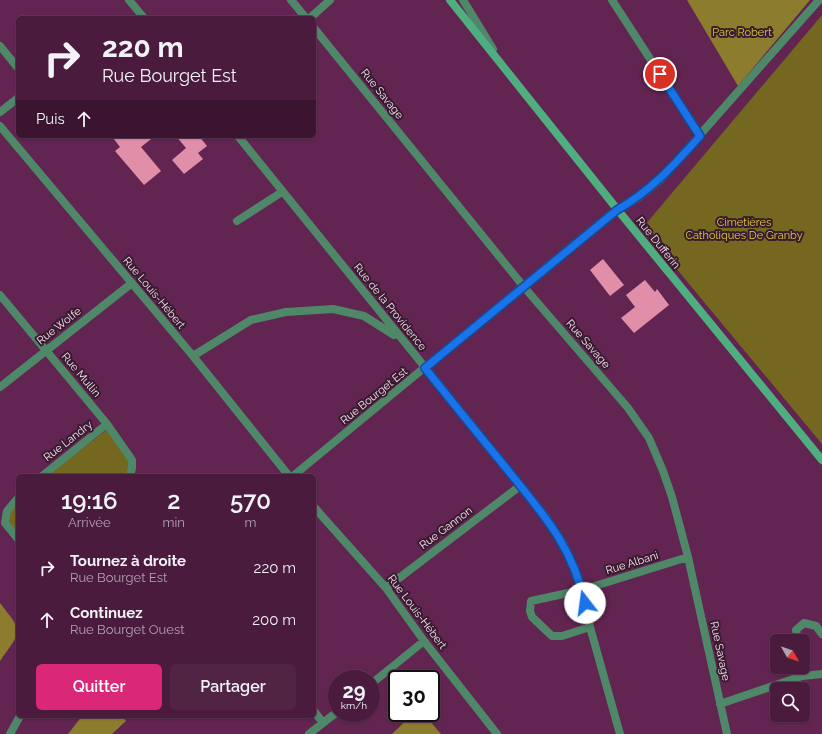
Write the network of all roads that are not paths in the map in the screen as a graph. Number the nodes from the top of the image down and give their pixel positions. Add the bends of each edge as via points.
1 (129, 0) edge
2 (291, 0) edge
3 (330, 0) edge
4 (450, 0) edge
5 (463, 0) edge
6 (612, 0) edge
7 (818, 0) edge
8 (142, 16) edge
9 (304, 16) edge
10 (312, 16) edge
11 (316, 30) edge
12 (0, 46) edge
13 (498, 58) junction
14 (16, 66) edge
15 (16, 100) edge
16 (0, 112) edge
17 (0, 126) edge
18 (700, 136) junction
19 (240, 138) edge
20 (282, 192) junction
21 (617, 210) junction
22 (237, 222) dead end
23 (132, 283) junction
24 (524, 287) junction
25 (0, 295) edge
26 (400, 338) junction
27 (46, 350) junction
28 (193, 356) junction
29 (425, 368) junction
30 (0, 387) edge
31 (107, 424) junction
32 (822, 460) edge
33 (44, 474) edge
34 (130, 474) edge
35 (287, 474) edge
36 (295, 474) edge
37 (520, 486) junction
38 (16, 500) edge
39 (316, 508) edge
40 (16, 537) edge
41 (688, 557) junction
42 (386, 588) junction
43 (582, 590) junction
44 (590, 627) junction
45 (797, 634) edge
46 (822, 634) edge
47 (424, 641) junction
48 (822, 674) edge
49 (802, 676) joint
50 (380, 677) edge
51 (720, 704) junction
52 (316, 714) edge
53 (19, 718) edge
54 (328, 719) edge
55 (323, 723) junction
56 (10, 734) edge
57 (309, 734) edge
58 (497, 734) edge
59 (620, 734) edge
60 (727, 734) edge

1 - 8 street
2 - 9 street
3 - 10 street
4 - 13 main road, Rue Dufferin
5 - 13 street
6 - 18 street
7 - 18 street, Rue Bourget Est
11 - 24 street, Rue Savage
12 - 14 street
13 - 21 main road, Rue Dufferin
15 - 16 street
17 - 23 street, Rue Louis-Hébert
18 - 21 street, Rue Bourget Est via 660,180 638,198
19 - 20 street, Rue de la Providence
20 - 22 street
20 - 26 street, Rue de la Providence
21 - 24 street, Rue Bourget Est
21 - 32 main road, Rue Dufferin
23 - 27 street, Rue Wolfe
23 - 28 street, Rue Louis-Hébert
24 - 29 street, Rue Bourget Est
24 - 41 street, Rue Savage via 628,408 649,438 664,471
25 - 27 street, Rue Mullin
26 - 28 street via 364,316 333,309 286,312 251,320
26 - 29 street, Rue de la Providence
27 - 30 street, Rue Wolfe
27 - 31 street, Rue Mullin
28 - 35 street, Rue Louis-Hébert
29 - 36 street, Rue Bourget Est
29 - 37 street, Rue de la Providence
31 - 33 street, Rue Landry
31 - 34 street, Rue Mullin via 132,460
37 - 42 street, Rue Gannon
37 - 43 street, Rue de la Providence via 546,517 564,545
38 - 40 street via 7,511 5,523
39 - 42 street, Rue Louis-Hébert
41 - 43 street, Rue Albani
41 - 51 street, Rue Savage
42 - 47 street, Rue Louis-Hébert
43 - 44 street, Rue de la Providence
43 - 44 street, Rue Albani via 536,598 531,601 530,611 536,622 552,636 562,636
44 - 59 street, Rue de la Providence
45 - 46 street via 796,630 804,623 816,626
47 - 50 street
47 - 58 street, Rue Louis-Hébert
48 - 49 street
49 - 51 street
51 - 60 street, Rue Savage
52 - 55 street
53 - 56 street
54 - 55 street
55 - 57 street

